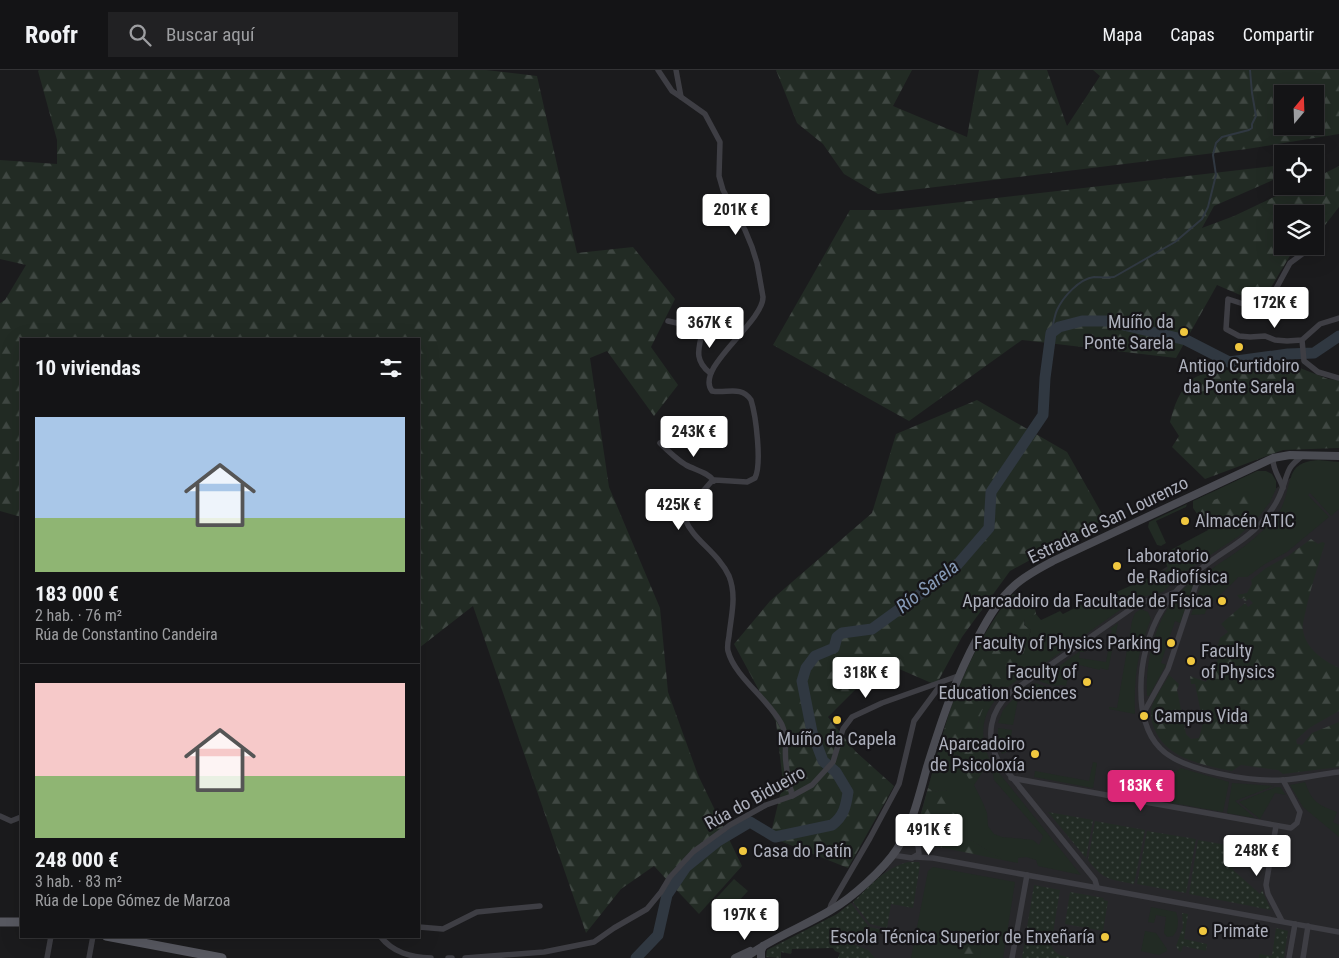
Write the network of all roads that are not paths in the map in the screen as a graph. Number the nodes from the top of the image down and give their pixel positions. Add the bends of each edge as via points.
1 (658, 70) edge
2 (676, 70) edge
3 (681, 97) junction
4 (1301, 255) edge
5 (1339, 318) edge
6 (668, 321) dead end
7 (703, 329) junction
8 (740, 334) junction
9 (1302, 342) junction
10 (710, 373) junction
11 (1339, 378) edge
12 (660, 443) dead end
13 (1285, 455) junction
14 (1303, 455) junction
15 (1339, 456) edge
16 (1273, 458) junction
17 (1290, 469) junction
18 (1278, 473) junction
19 (714, 481) junction
20 (1282, 488) junction
21 (1199, 570) junction
22 (1175, 592) junction
23 (1146, 600) junction
24 (1138, 604) junction
25 (1163, 608) junction
26 (958, 676) junction
27 (942, 682) junction
28 (1143, 714) junction
29 (1339, 772) edge
30 (1011, 778) junction
31 (1283, 780) junction
32 (792, 796) junction
33 (0, 816) edge
34 (20, 817) edge
35 (1276, 826) junction
36 (909, 827) junction
37 (902, 841) junction
38 (919, 846) junction
39 (892, 855) junction
40 (915, 857) junction
41 (933, 858) junction
42 (1027, 875) junction
43 (1097, 887) junction
44 (540, 906) dead end
45 (829, 911) junction
46 (1282, 921) junction
47 (0, 922) edge
48 (20, 922) edge
49 (1295, 924) junction
50 (1308, 926) junction
51 (420, 927) edge
52 (1339, 932) edge
53 (51, 938) edge
54 (93, 938) edge
55 (117, 938) edge
56 (382, 938) edge
57 (763, 946) junction
58 (523, 956) edge
59 (48, 958) edge
60 (89, 958) edge
61 (222, 958) edge
62 (431, 958) edge
63 (465, 958) edge
64 (735, 958) edge
65 (745, 958) edge
66 (761, 958) edge
67 (1012, 958) edge
68 (1289, 958) edge
69 (1302, 958) edge

1 - 3 street via 672,91
2 - 3 street
3 - 8 street via 705,114 720,142 723,190 747,234 757,263 763,302
4 - 9 street via 1290,263 1266,309 1228,299 1226,329 1239,336
5 - 9 street via 1320,324
6 - 7 street
7 - 8 street
7 - 10 street via 698,358
8 - 10 street
9 - 11 street via 1304,358 1318,372
10 - 19 street via 708,385 712,391 741,392 751,400 758,468 751,481
12 - 19 street via 686,466
13 - 14 street, Estrada de San Lourenzo
13 - 16 street, Estrada de San Lourenzo
13 - 17 street via 1290,460
14 - 15 street, Estrada de San Lourenzo
14 - 17 street
16 - 18 street via 1272,464
16 - 26 street, Estrada de San Lourenzo via 1027,575 996,606
17 - 18 street via 1286,473
17 - 20 street
18 - 20 street
19 - 32 street via 690,506 685,519 724,566 730,579 733,602 728,651 782,726
20 - 21 street via 1261,523
21 - 22 street
21 - 28 street via 1168,669
22 - 23 street
22 - 25 street
23 - 24 street
23 - 25 street
24 - 25 street
24 - 30 street via 1000,702 993,718 991,742 995,756
25 - 28 street via 1144,656 1140,680
26 - 27 street
26 - 36 street, Estrada de San Lourenzo via 943,714
27 - 32 street, Rúa do Bidueiro via 852,717 843,729 828,768 812,786
27 - 45 street via 914,721 899,784
28 - 31 street via 1153,739 1175,760 1236,777
29 - 31 street
30 - 35 street
30 - 43 street via 1095,880
31 - 35 street via 1300,812 1299,819 1291,828
32 - 58 street, Rúa do Bidueiro via 766,805 730,825 693,852 646,910 594,942
33 - 34 street via 11,821
35 - 46 street via 1266,890
36 - 37 street, Estrada de San Lourenzo
36 - 38 street
37 - 38 street
37 - 39 street, Estrada de San Lourenzo
38 - 40 street via 919,854
38 - 41 street
39 - 40 street
39 - 45 street, Estrada de San Lourenzo via 846,900
40 - 41 street
41 - 42 street
42 - 43 street
42 - 67 street
43 - 46 street
44 - 51 street via 477,912 442,929
45 - 57 street, Estrada de San Lourenzo
46 - 49 street
47 - 48 main road
49 - 50 street
49 - 68 street
50 - 52 street
50 - 69 street
53 - 59 street
54 - 60 street
55 - 61 main road
56 - 62 street via 408,956
57 - 64 street
57 - 65 street
57 - 66 street
58 - 63 street, Rúa do Bidueiro

